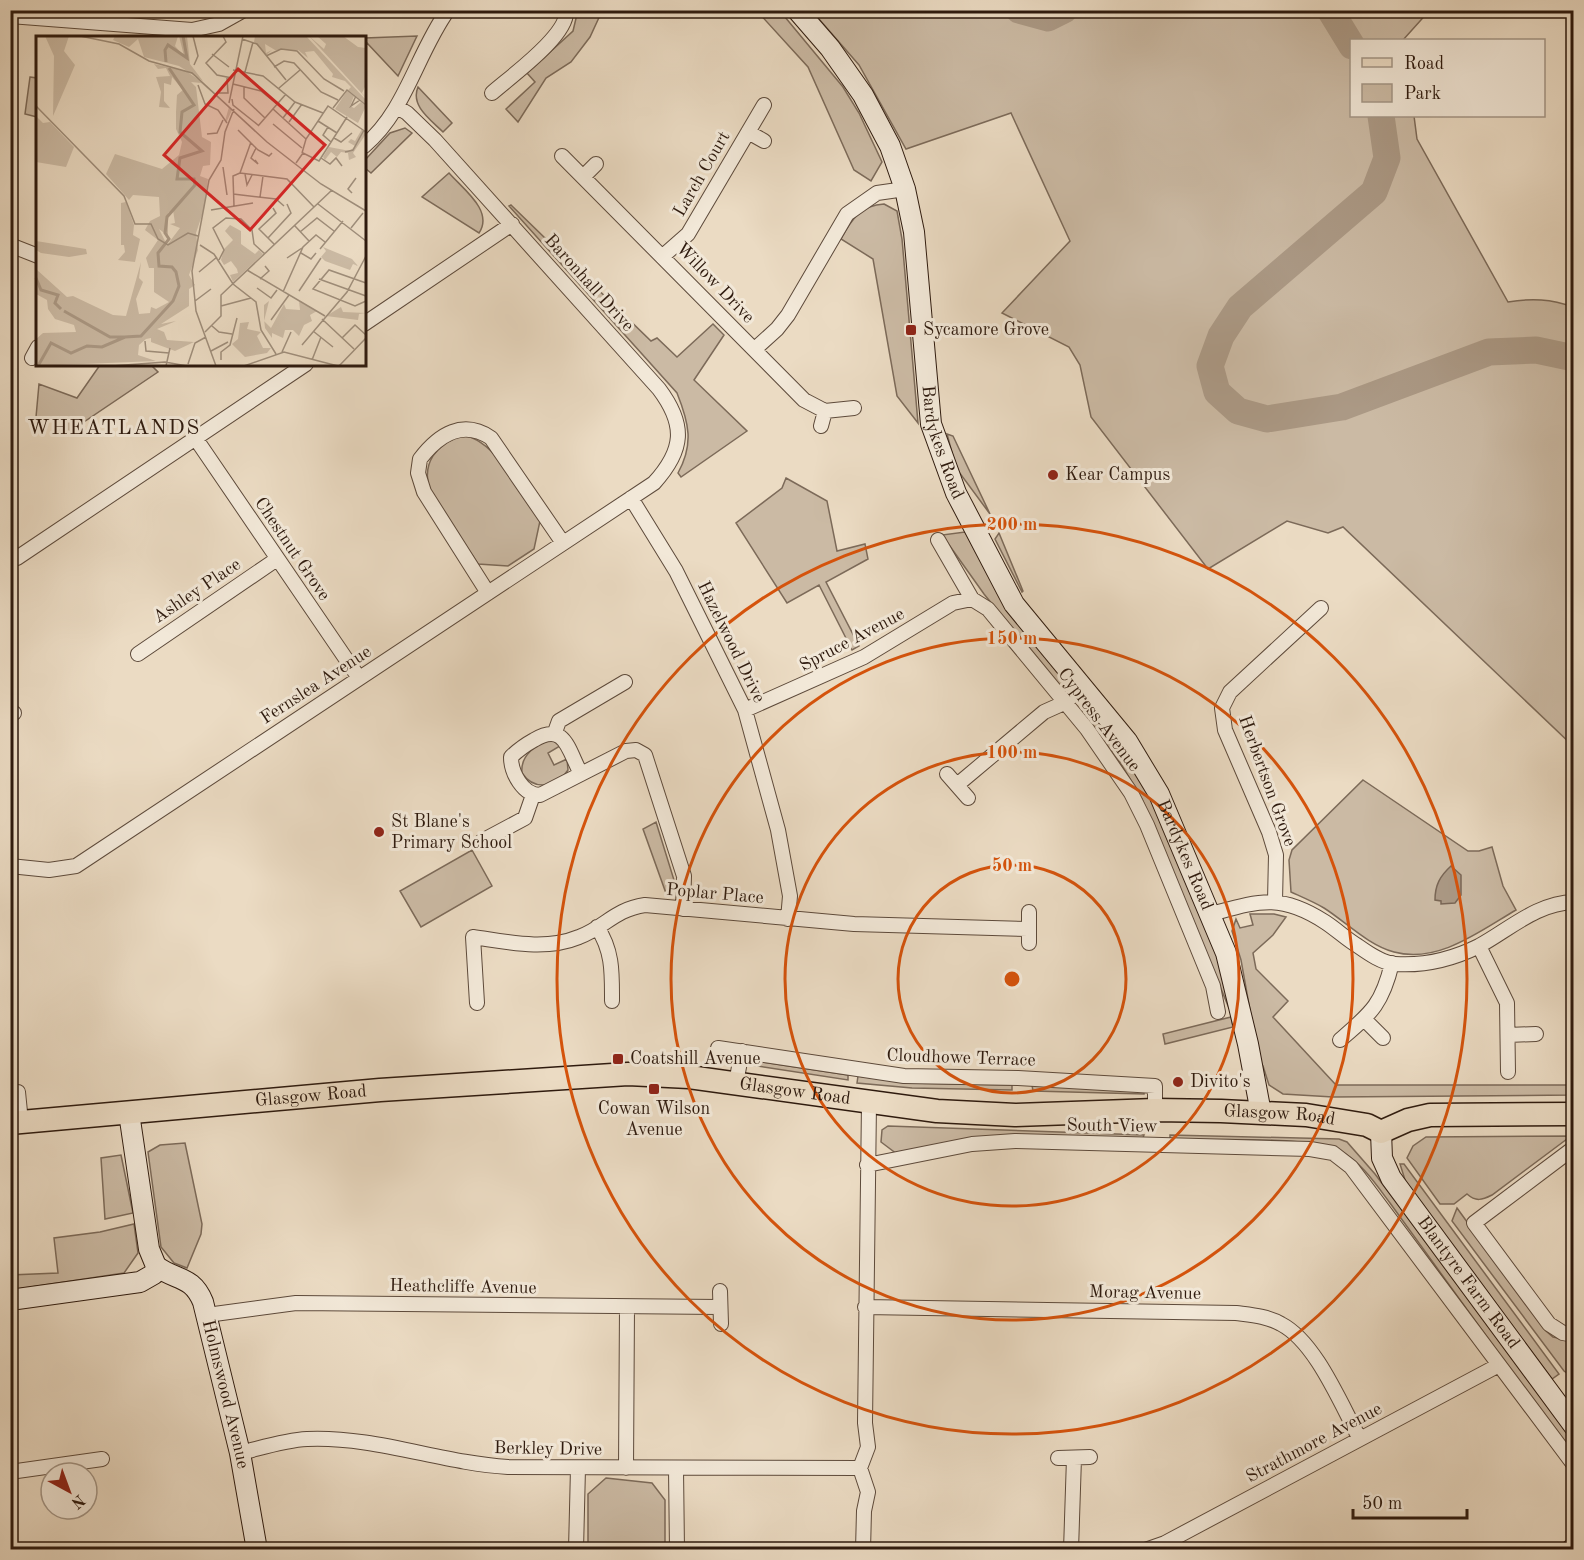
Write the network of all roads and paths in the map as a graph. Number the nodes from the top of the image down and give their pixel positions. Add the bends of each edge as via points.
1 (244, 10) edge
2 (448, 10) edge
3 (566, 10) edge
4 (797, 10) edge
5 (10, 16) edge
6 (108, 31) edge
7 (492, 93) dead end
8 (764, 105) dead end
9 (397, 107) junction
10 (748, 132) junction
11 (764, 141) dead end
12 (366, 144) edge
13 (562, 156) dead end
14 (596, 164) dead end
15 (583, 177) junction
16 (905, 189) junction
17 (512, 224) junction
18 (10, 245) edge
19 (36, 255) edge
20 (663, 256) junction
21 (366, 323) edge
22 (755, 349) junction
23 (303, 366) edge
24 (854, 408) dead end
25 (825, 411) junction
26 (821, 426) dead end
27 (196, 439) junction
28 (631, 498) junction
29 (938, 540) dead end
30 (563, 543) junction
31 (10, 559) edge
32 (277, 559) junction
33 (488, 592) junction
34 (972, 598) junction
35 (1321, 608) dead end
36 (138, 654) dead end
37 (359, 678) junction
38 (625, 682) dead end
39 (1083, 687) junction
40 (1064, 703) junction
41 (745, 710) junction
42 (555, 732) junction
43 (581, 774) junction
44 (947, 774) dead end
45 (957, 785) junction
46 (533, 795) junction
47 (968, 798) dead end
48 (482, 842) dead end
49 (10, 866) edge
50 (1275, 901) junction
51 (1574, 902) edge
52 (683, 909) junction
53 (1029, 912) dead end
54 (1212, 914) junction
55 (788, 919) junction
56 (597, 927) junction
57 (1479, 946) junction
58 (1392, 963) junction
59 (612, 1001) dead end
60 (477, 1003) dead end
61 (1218, 1012) dead end
62 (1364, 1019) junction
63 (1508, 1035) junction
64 (1536, 1035) dead end
65 (1383, 1038) dead end
66 (1340, 1040) dead end
67 (718, 1048) dead end
68 (742, 1052) junction
69 (1508, 1072) dead end
70 (736, 1083) junction
71 (10, 1092) edge
72 (868, 1103) junction
73 (1155, 1110) junction
74 (129, 1113) junction
75 (1261, 1113) junction
76 (1574, 1114) edge
77 (16, 1123) edge
78 (1381, 1132) junction
79 (1571, 1150) dead end
80 (867, 1165) junction
81 (156, 1266) junction
82 (720, 1291) dead end
83 (10, 1300) edge
84 (627, 1307) junction
85 (719, 1307) junction
86 (865, 1307) junction
87 (207, 1315) junction
88 (721, 1324) dead end
89 (1574, 1335) edge
90 (1499, 1365) junction
91 (1570, 1416) edge
92 (1360, 1439) junction
93 (240, 1453) junction
94 (1090, 1457) dead end
95 (1058, 1458) dead end
96 (1074, 1458) junction
97 (102, 1460) dead end
98 (1574, 1466) edge
99 (578, 1468) junction
100 (626, 1468) junction
101 (860, 1468) junction
102 (676, 1469) junction
103 (10, 1472) edge
104 (256, 1550) edge
105 (576, 1550) edge
106 (677, 1550) edge
107 (863, 1550) edge
108 (1071, 1550) edge
109 (1145, 1550) edge

1 - 6 street via 219,24 192,30
2 - 9 street
3 - 7 street via 559,33
4 - 16 main road, Bardykes Road via 863,95 890,146
5 - 6 street
8 - 10 street, Larch Court
9 - 12 street
9 - 17 street, Baronhall Drive via 435,140
10 - 11 street
10 - 20 street, Larch Court via 688,234
13 - 15 street, Willow Drive
14 - 15 street
15 - 20 street, Willow Drive
16 - 22 street via 877,193 847,214 788,315
16 - 39 main road, Bardykes Road via 914,232 932,424 944,465 1014,604
17 - 21 street
17 - 28 street, Baronhall Drive via 670,404 679,439 675,453 654,483
18 - 19 street
20 - 22 street, Willow Drive
22 - 25 street, Willow Drive via 804,400
23 - 27 street
24 - 25 street
25 - 26 street
27 - 31 street
27 - 32 street, Chestnut Grove
28 - 30 street, Fernslea Avenue
28 - 41 street, Hazelwood Drive via 676,571
29 - 34 street, Cypress Avenue
30 - 33 street, Fernslea Avenue
30 - 33 street via 491,438 467,428 440,439 420,459 419,483
32 - 36 street, Ashley Place
32 - 37 street, Chestnut Grove
33 - 37 street, Fernslea Avenue
34 - 40 street, Cypress Avenue via 988,609
34 - 41 street, Spruce Avenue via 953,603 853,662
35 - 50 street, Herbertson Grove via 1230,692 1222,708 1225,730 1276,855
37 - 49 street, Fernslea Avenue via 76,866 49,870
38 - 42 street via 559,722
39 - 40 street
39 - 54 main road, Bardykes Road via 1147,771
40 - 45 street via 1044,712
40 - 61 street, Cypress Avenue via 1108,755 1147,825 1213,986
41 - 55 street, Hazelwood Drive via 778,830 790,896
42 - 43 street
42 - 46 street via 547,732 511,757 511,767
43 - 46 street
43 - 52 street via 626,750 645,755 684,876
44 - 45 street
45 - 47 street
46 - 48 street via 525,818
50 - 54 street
50 - 58 street via 1305,910 1370,954
51 - 57 street via 1540,909
52 - 55 street, Poplar Place
52 - 56 street, Poplar Place via 645,905 626,908
53 - 55 street, Poplar Place via 1029,936
54 - 75 main road, Bardykes Road via 1241,1010
56 - 59 street via 606,940 612,964
56 - 60 street, Poplar Place via 555,944 473,937
57 - 58 street via 1423,964
57 - 63 street via 1507,1003
58 - 62 street via 1376,1008
62 - 65 street
62 - 66 street
63 - 64 street
63 - 69 street
67 - 68 street, Cloudhowe Terrace
68 - 70 street
68 - 73 street, Cloudhowe Terrace via 904,1076 1155,1086
70 - 72 main road, Glasgow Road
70 - 74 main road, Glasgow Road via 628,1074 391,1089
71 - 77 street via 18,1092
72 - 73 main road, Glasgow Road via 1015,1115
72 - 80 street
73 - 75 main road, Glasgow Road
74 - 77 main road, Glasgow Road
74 - 81 main road
75 - 78 main road, Glasgow Road via 1338,1120
76 - 78 main road via 1430,1115
78 - 91 main road, Blantyre Farm Road via 1382,1158 1391,1178
79 - 89 street via 1474,1223 1549,1324
80 - 86 street
80 - 90 street, South View via 972,1144 1015,1141 1310,1149 1333,1153 1351,1167
81 - 83 main road via 154,1274 140,1282
81 - 87 main road, Holmswood Avenue via 193,1284
82 - 85 street
84 - 85 street, Heathcliffe Avenue
84 - 87 street, Heathcliffe Avenue via 296,1303
84 - 100 street
85 - 88 street
86 - 92 street, Morag Avenue via 1262,1316 1298,1336 1314,1356
86 - 101 street via 864,1423 868,1447
87 - 93 main road, Holmswood Avenue
90 - 92 street, Strathmore Avenue
90 - 98 street
92 - 109 street, Strathmore Avenue via 1165,1544
93 - 99 street, Berkley Drive via 306,1439 345,1440 474,1464
93 - 104 main road, Holmswood Avenue
94 - 96 street
95 - 96 street
96 - 108 street
97 - 103 street
99 - 100 street, Berkley Drive
99 - 105 street
100 - 102 street, Berkley Drive
101 - 102 street, Berkley Drive
101 - 107 street via 868,1492
102 - 106 street

